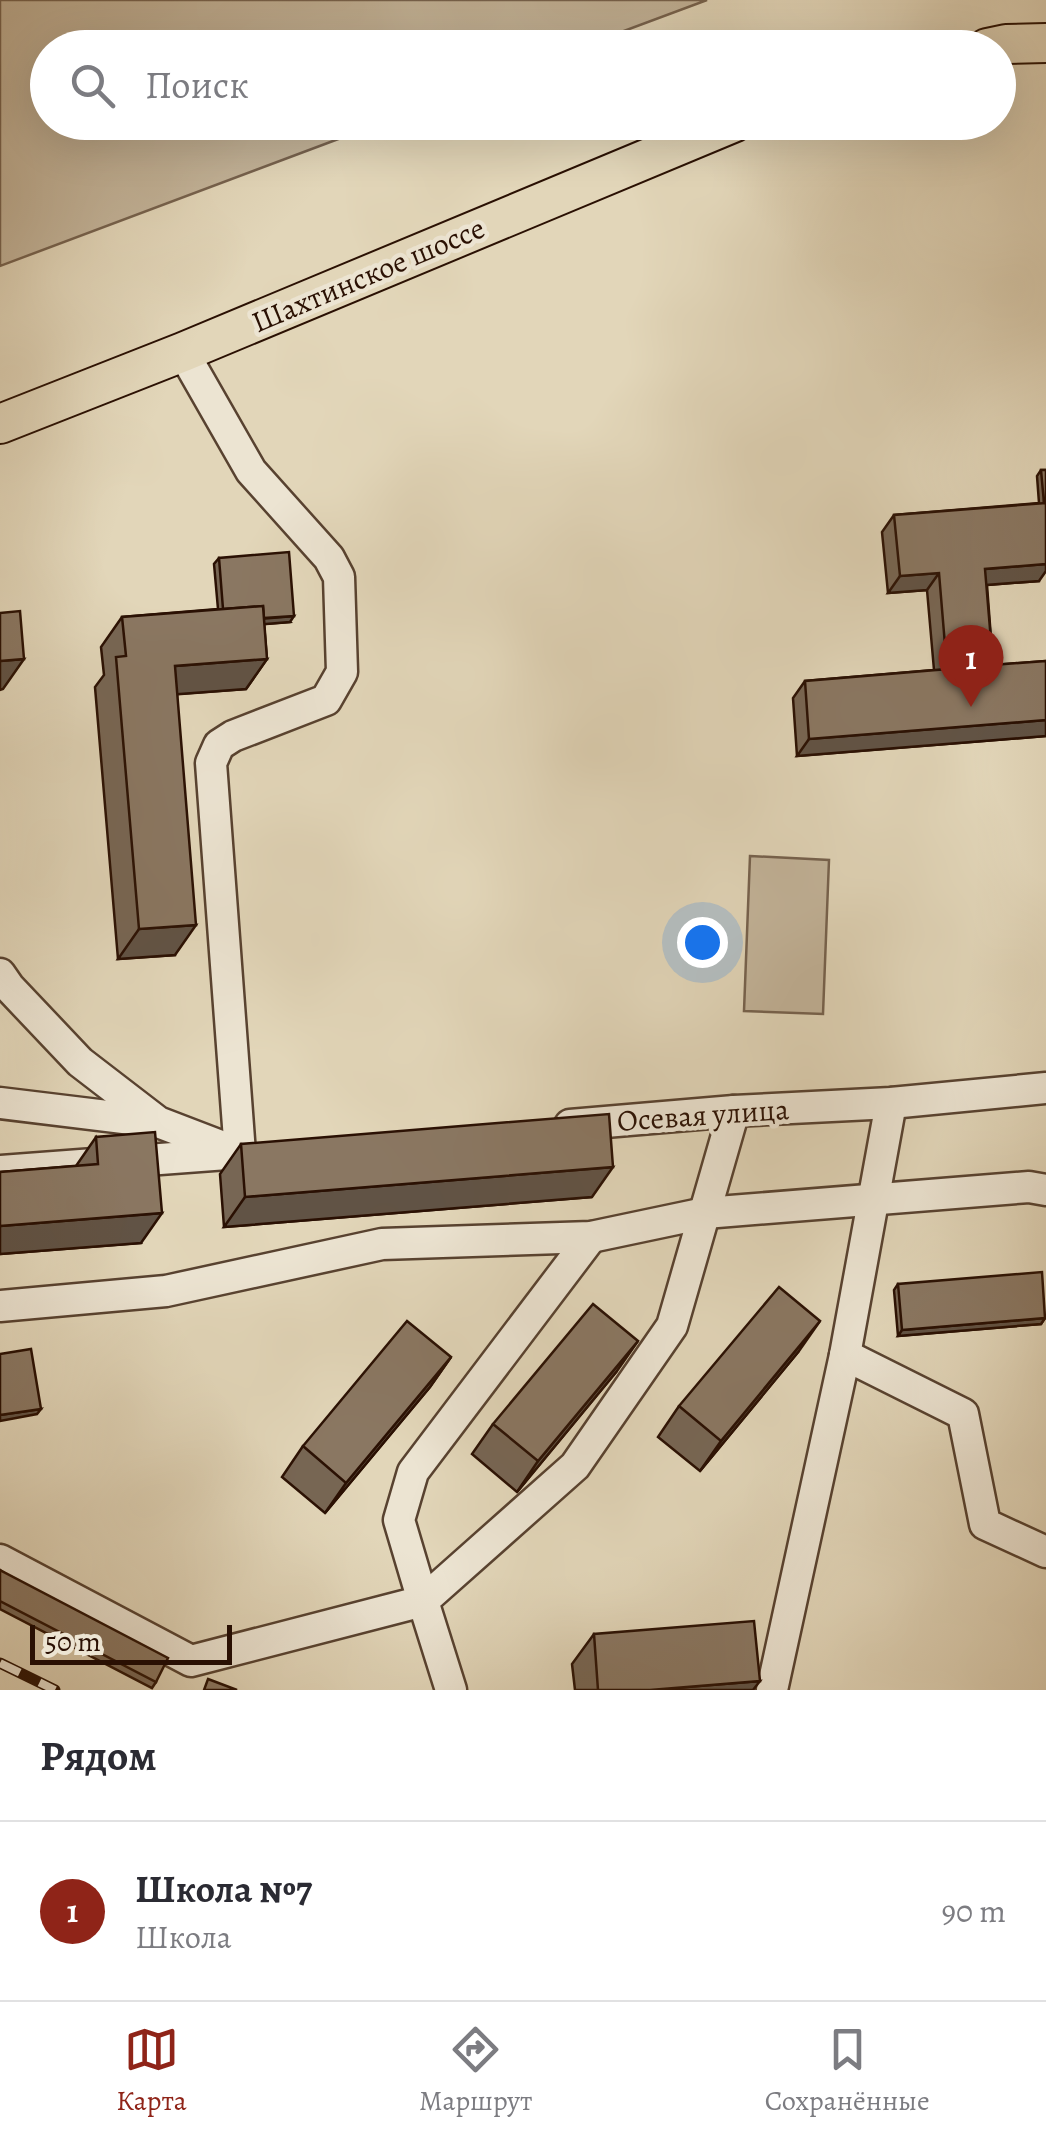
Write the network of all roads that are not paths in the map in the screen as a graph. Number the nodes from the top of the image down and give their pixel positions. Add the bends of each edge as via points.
1 (1046, 43) edge
2 (1016, 44) edge
3 (692, 140) edge
4 (184, 352) junction
5 (0, 424) edge
6 (0, 974) edge
7 (1046, 1088) edge
8 (0, 1103) edge
9 (890, 1103) junction
10 (734, 1111) junction
11 (158, 1122) junction
12 (536, 1128) edge
13 (250, 1152) junction
14 (0, 1171) edge
15 (1046, 1190) edge
16 (873, 1200) junction
17 (704, 1213) junction
18 (592, 1237) junction
19 (0, 1306) edge
20 (844, 1355) junction
21 (1046, 1552) edge
22 (0, 1560) edge
23 (423, 1601) junction
24 (451, 1690) edge
25 (772, 1690) edge

1 - 2 main road
3 - 4 main road, Шахтинское шоссе
4 - 5 main road, Шахтинское шоссе
4 - 13 street via 250,471 339,577 342,672 326,700 234,736 219,745 211,763
6 - 11 street via 80,1062
7 - 9 street, Осевая улица
8 - 11 street
9 - 10 street, Осевая улица
9 - 16 street
10 - 12 street, Осевая улица
10 - 17 street
11 - 13 street
13 - 14 street
15 - 16 street
16 - 17 street
16 - 20 street
17 - 18 street
17 - 23 street via 672,1326 575,1466
18 - 19 street via 382,1244 166,1291
18 - 23 street via 414,1472 399,1520
20 - 21 street via 963,1414 985,1524
20 - 25 street
22 - 23 street via 191,1661
23 - 24 street

